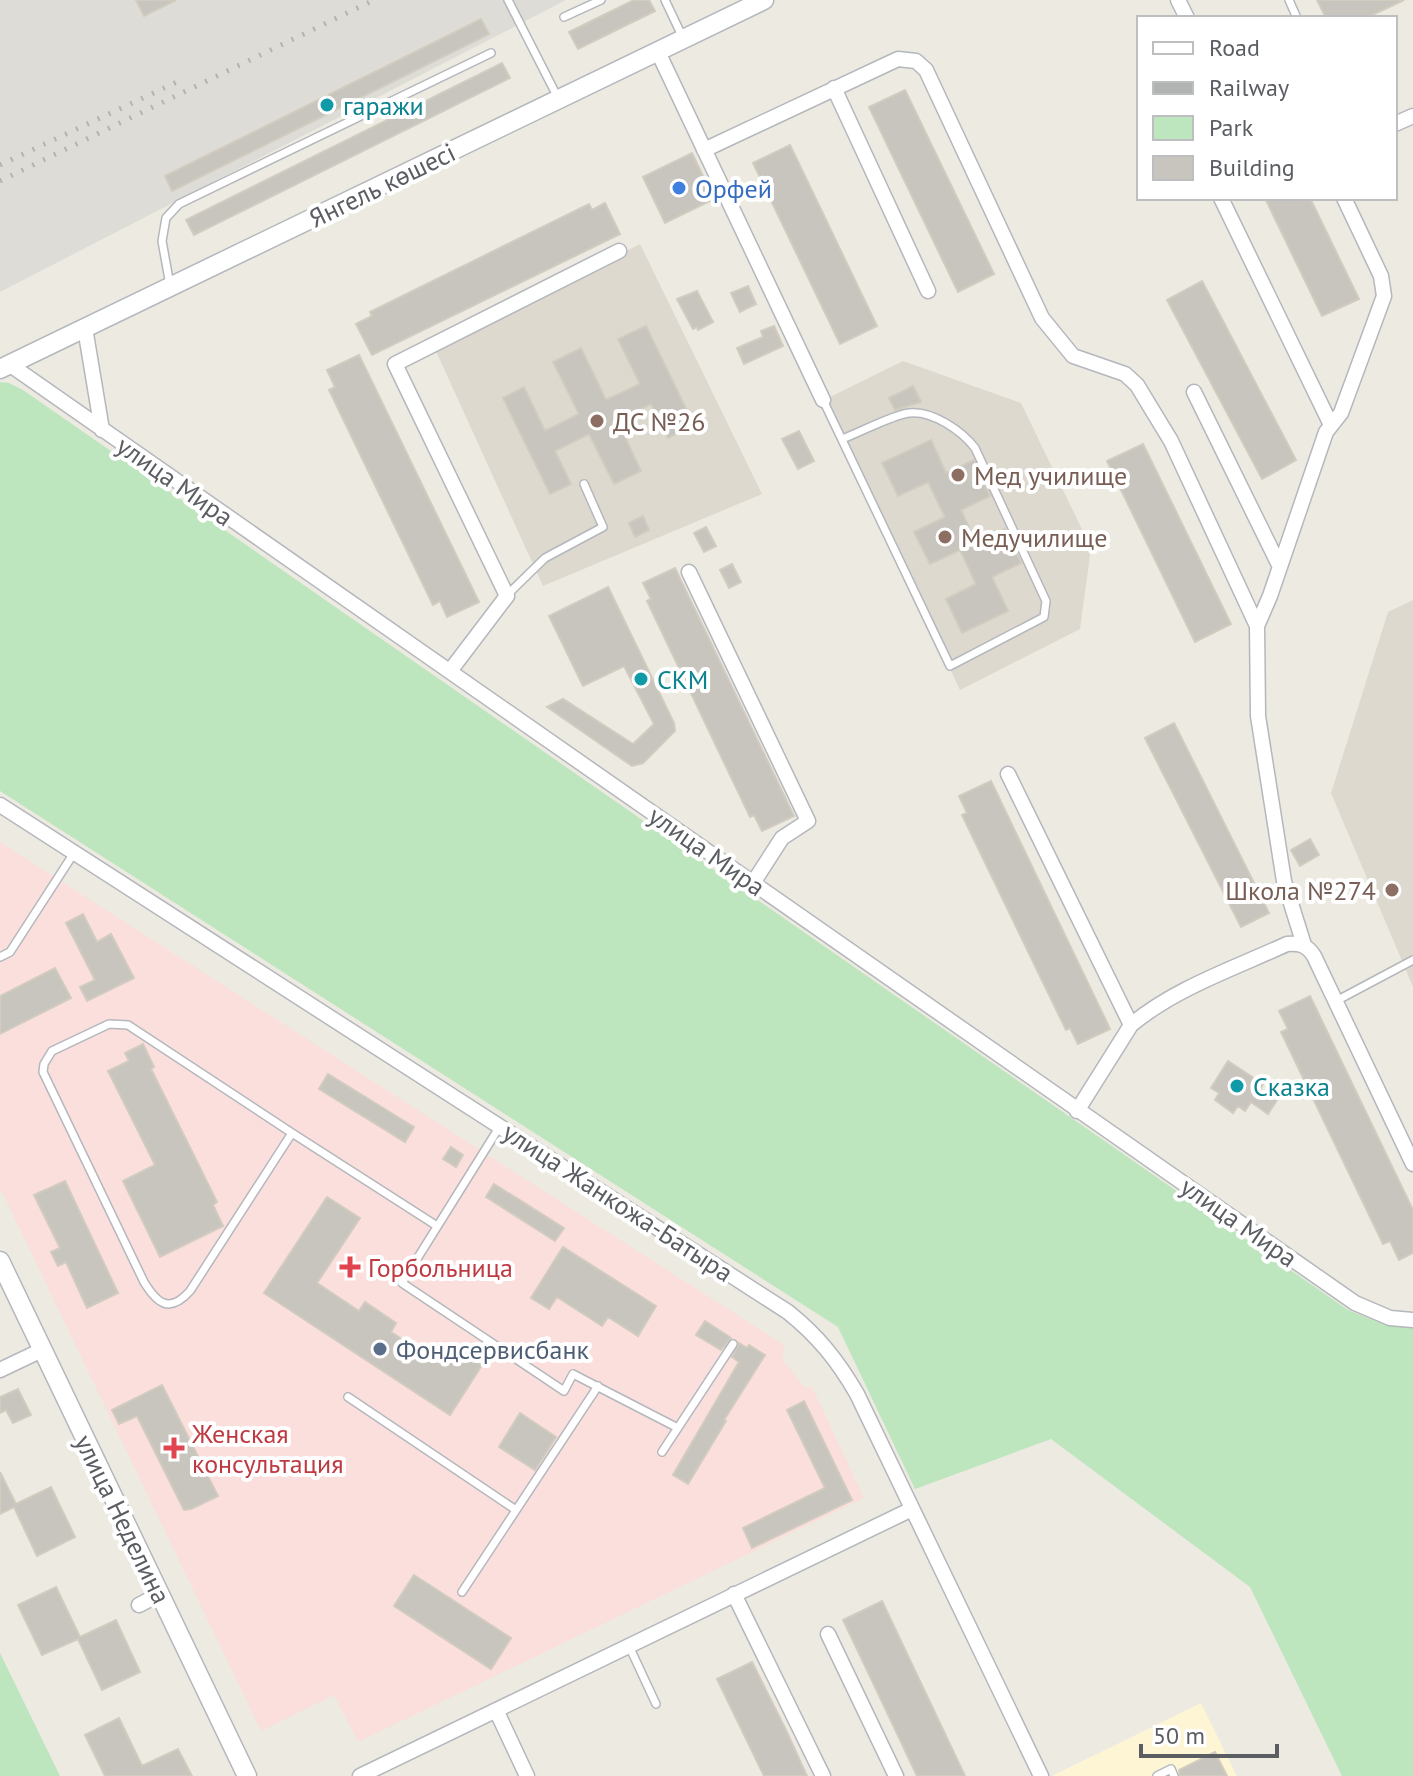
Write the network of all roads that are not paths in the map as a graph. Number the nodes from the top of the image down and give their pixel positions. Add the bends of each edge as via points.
1 (508, 0) edge
2 (601, 0) edge
3 (665, 0) edge
4 (764, 0) edge
5 (564, 17) dead end
6 (684, 39) junction
7 (658, 52) junction
8 (491, 53) dead end
9 (834, 88) junction
10 (558, 99) junction
11 (704, 150) junction
12 (1222, 200) edge
13 (1345, 200) edge
14 (619, 251) dead end
15 (170, 287) junction
16 (928, 291) dead end
17 (85, 328) junction
18 (4, 366) edge
19 (1194, 392) dead end
20 (823, 400) joint
21 (1331, 425) junction
22 (102, 430) junction
23 (842, 439) junction
24 (584, 484) dead end
25 (1280, 567) junction
26 (689, 572) dead end
27 (507, 596) junction
28 (1257, 626) junction
29 (450, 671) junction
30 (1008, 774) dead end
31 (0, 805) edge
32 (74, 853) junction
33 (753, 883) junction
34 (1304, 945) junction
35 (0, 957) edge
36 (1413, 960) edge
37 (1336, 1001) junction
38 (1131, 1025) junction
39 (1077, 1111) junction
40 (500, 1126) junction
41 (292, 1133) junction
42 (1413, 1164) edge
43 (437, 1226) junction
44 (0, 1261) edge
45 (1413, 1320) edge
46 (733, 1344) dead end
47 (42, 1350) junction
48 (0, 1370) edge
49 (598, 1386) junction
50 (348, 1397) dead end
51 (676, 1427) junction
52 (662, 1452) dead end
53 (912, 1509) junction
54 (516, 1510) junction
55 (462, 1592) dead end
56 (160, 1594) junction
57 (734, 1594) junction
58 (139, 1605) dead end
59 (828, 1634) dead end
60 (629, 1646) junction
61 (656, 1704) dead end
62 (496, 1710) junction
63 (364, 1775) edge
64 (247, 1776) edge
65 (527, 1776) edge
66 (823, 1776) edge
67 (896, 1776) edge
68 (1041, 1776) edge
69 (1157, 1776) edge
70 (1174, 1776) edge

1 - 10 lane
2 - 5 lane
3 - 6 lane
4 - 6 street, Янгель көшесі
6 - 7 street, Янгель көшесі
7 - 10 street, Янгель көшесі
7 - 11 street
8 - 15 lane via 179,204 166,218 162,241
9 - 11 street
9 - 16 street
9 - 28 street via 898,59 916,61 926,70 1042,318 1073,356 1125,374 1137,385 1171,441
10 - 15 street, Янгель көшесі
11 - 20 street
12 - 21 street
13 - 21 street via 1381,276 1384,296 1341,413
14 - 27 street via 395,364
15 - 17 street, Янгель көшесі
17 - 18 street, Янгель көшесі
17 - 22 street
18 - 22 street, улица Мира
19 - 25 street
20 - 23 lane
21 - 25 street
22 - 29 street, улица Мира
23 - 23 lane via 950,666 1044,617 1046,601 967,437 933,417 907,413
24 - 27 lane via 603,527 545,558
25 - 28 street
26 - 33 street via 808,821 782,838
27 - 29 street
28 - 34 street via 1258,716 1284,881
29 - 33 street, улица Мира
30 - 38 street
31 - 32 street, улица Жанкожа-Батыра
32 - 35 lane via 10,952
32 - 40 street, улица Жанкожа-Батыра
33 - 39 street, улица Мира
34 - 37 street
34 - 38 street via 1287,944 1237,967 1154,1007
36 - 37 lane
37 - 42 street
38 - 39 street
39 - 45 street, улица Мира via 1355,1303 1390,1318
40 - 43 lane
40 - 53 street, улица Жанкожа-Батыра via 811,1330 857,1394
41 - 41 lane via 190,1291 170,1305 152,1295 144,1282 43,1072 44,1064 52,1051 109,1024 128,1025
41 - 43 lane
43 - 49 lane via 402,1283 564,1391 573,1374
44 - 47 street, улица Неделина
46 - 51 lane
47 - 48 street
47 - 56 street, улица Неделина
49 - 51 lane
49 - 54 lane
50 - 54 lane
51 - 52 lane
53 - 57 street
53 - 68 street, улица Жанкожа-Батыра
54 - 55 lane
56 - 58 street
56 - 64 street, улица Неделина
57 - 60 street
57 - 66 street
59 - 67 street
60 - 61 lane
60 - 62 street
62 - 63 street
62 - 65 street
69 - 70 lane via 1171,1769

